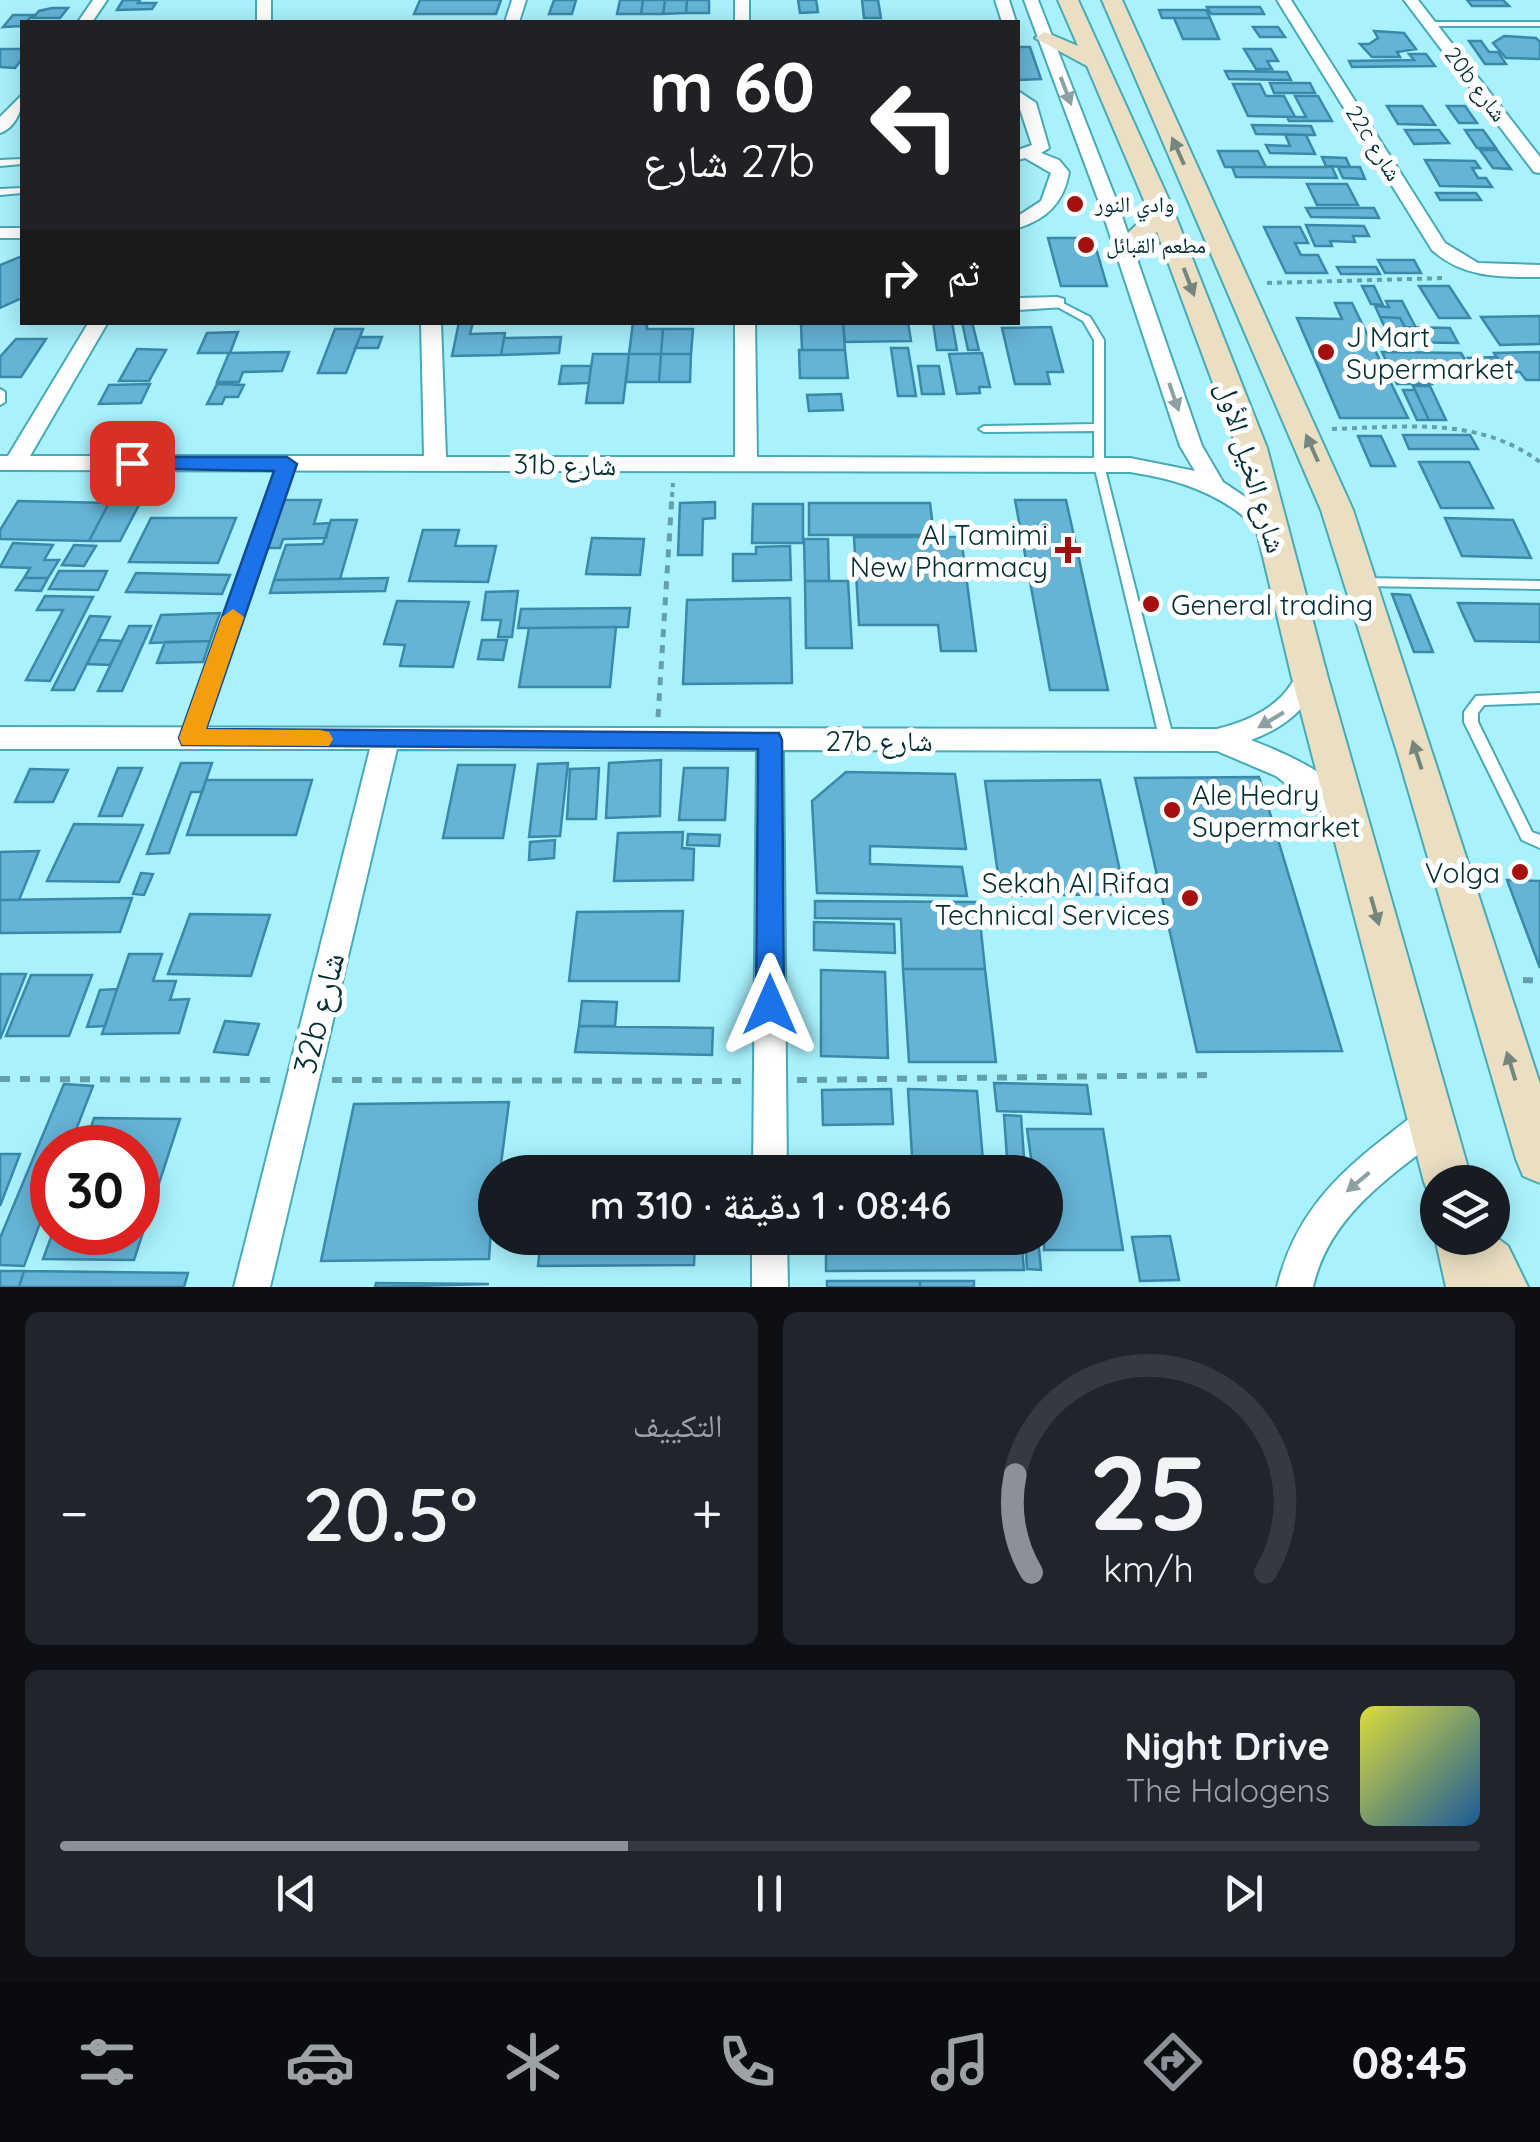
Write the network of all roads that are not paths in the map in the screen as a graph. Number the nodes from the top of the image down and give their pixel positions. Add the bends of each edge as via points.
1 (1032, 0) edge
2 (1068, 0) edge
3 (1112, 0) edge
4 (1284, 0) edge
5 (1411, 0) edge
6 (1430, 24) junction
7 (1540, 24) edge
8 (1045, 38) junction
9 (1098, 63) junction
10 (1020, 97) edge
11 (20, 103) edge
12 (0, 128) edge
13 (1023, 154) edge
14 (1540, 168) edge
15 (1162, 212) junction
16 (1020, 222) edge
17 (1124, 250) junction
18 (1540, 271) edge
19 (1057, 303) joint
20 (1020, 304) edge
21 (97, 325) edge
22 (431, 325) edge
23 (745, 325) edge
24 (0, 392) edge
25 (0, 402) edge
26 (1099, 427) junction
27 (984, 429) dead end
28 (1187, 434) junction
29 (435, 462) junction
30 (8, 463) edge
31 (287, 464) junction
32 (1100, 465) junction
33 (746, 466) junction
34 (1130, 466) junction
35 (1213, 484) junction
36 (1273, 527) junction
37 (1361, 582) junction
38 (1540, 585) edge
39 (1310, 678) junction
40 (1540, 698) edge
41 (191, 738) junction
42 (0, 739) edge
43 (386, 740) junction
44 (770, 740) junction
45 (1168, 740) junction
46 (1217, 740) junction
47 (1348, 817) junction
48 (1540, 842) edge
49 (1434, 1120) junction
50 (770, 1155) edge
51 (1540, 1159) edge
52 (1444, 1165) edge
53 (770, 1255) edge
54 (1464, 1255) edge
55 (1480, 1255) edge
56 (252, 1287) edge
57 (770, 1287) edge
58 (1295, 1287) edge
59 (1471, 1287) edge
60 (1504, 1287) edge

1 - 8 street
2 - 9 main road, شارع الخيل الأول
37 -> 3 main road, شارع الخيل الأول via 1304,429
4 - 18 street, 22c شارع via 1438,246 1478,270
5 - 6 street, 20b شارع
6 - 7 lane
6 - 14 street, 20b شارع
8 - 9 main road
8 -> 17 street
9 - 15 main road, شارع الخيل الأول
10 - 13 street via 1028,103 1040,148
11 - 12 street
13 - 16 street via 1060,172 1058,196
15 - 17 main road
15 -> 36 main road, شارع الخيل الأول via 1244,423
17 -> 28 street
19 - 20 street
19 - 26 lane via 1087,318 1099,340
21 - 30 street
22 - 29 street
23 - 33 street
24 - 25 lane
26 - 27 lane
26 - 32 lane
28 - 34 street, 31b شارع
28 - 35 street
29 - 31 street, 31b شارع
29 - 33 street, 31b شارع
30 - 31 street, 31b شارع
31 - 41 lane
32 - 33 street, 31b شارع
32 - 34 street, 31b شارع
32 - 45 lane
34 - 35 street, 31b شارع
35 - 36 street, 31b شارع
36 - 39 main road, شارع الخيل الأول
37 - 38 lane
51 -> 37 main road, شارع الخيل الأول
39 -> 46 street, 27b شارع via 1285,712
39 - 47 main road, شارع الخيل الأول
40 - 48 lane via 1481,700 1471,712 1527,836
41 - 42 street, 27b شارع
41 - 43 street, 27b شارع
43 - 44 street, 27b شارع
43 - 56 street, 32b شارع
44 - 45 street, 27b شارع
44 - 50 street
45 - 46 street, 27b شارع
46 - 47 street, 27b شارع via 1289,767
47 -> 49 main road, شارع الخيل الأول
49 - 52 main road, شارع الخيل الأول
49 -> 58 street via 1328,1208 1307,1242
53 - 57 street
54 - 59 main road
55 - 60 main road

